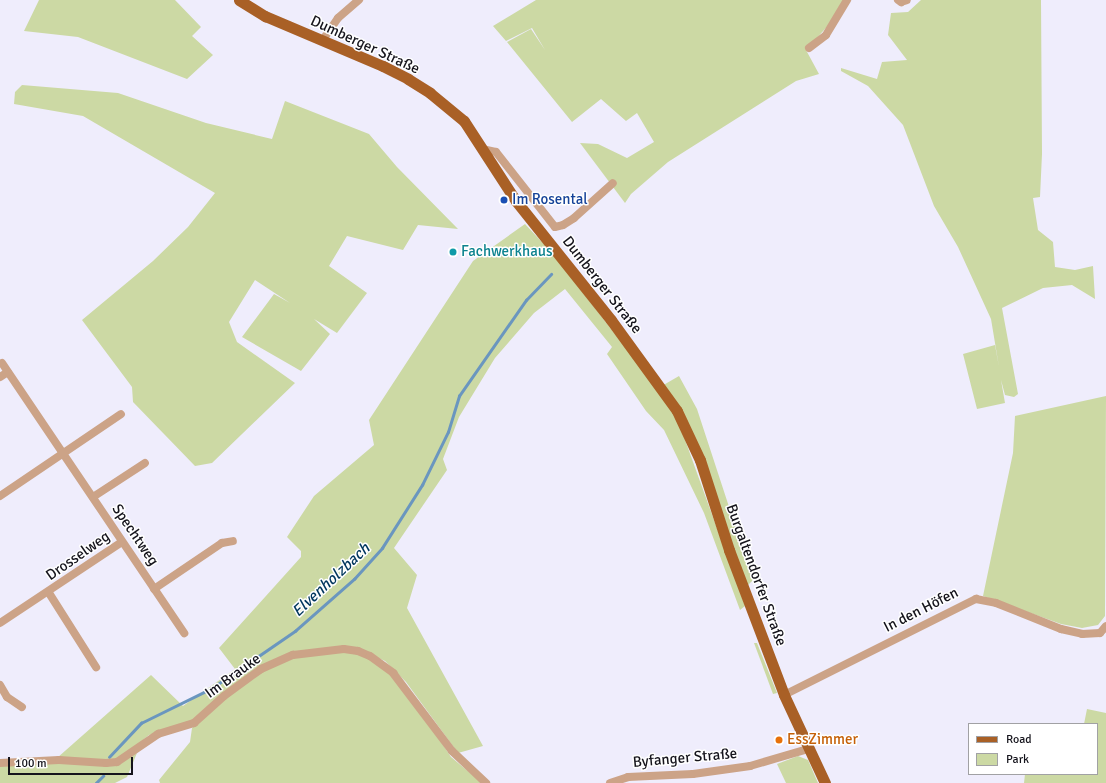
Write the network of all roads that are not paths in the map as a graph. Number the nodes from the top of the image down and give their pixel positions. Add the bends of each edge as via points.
1 (239, 0) edge
2 (359, 0) edge
3 (847, 0) edge
4 (898, 0) edge
5 (907, 0) edge
6 (322, 41) junction
7 (809, 48) dead end
8 (482, 149) junction
9 (614, 183) dead end
10 (2, 363) dead end
11 (8, 372) junction
12 (0, 377) edge
13 (655, 381) joint
14 (121, 414) dead end
15 (64, 452) junction
16 (145, 463) dead end
17 (0, 496) edge
18 (93, 497) junction
19 (233, 541) dead end
20 (122, 542) junction
21 (154, 589) junction
22 (49, 593) junction
23 (0, 624) edge
24 (1106, 626) edge
25 (184, 633) dead end
26 (1103, 635) edge
27 (96, 667) dead end
28 (0, 685) edge
29 (784, 695) junction
30 (22, 707) dead end
31 (808, 749) junction
32 (0, 763) edge
33 (486, 783) edge
34 (610, 783) edge
35 (825, 783) edge

1 - 6 main road, Dumberger Straße via 265,16
2 - 6 street via 338,18
3 - 7 street via 826,35
4 - 5 street
6 - 8 main road, Dumberger Straße via 383,66 430,93 464,121
8 - 9 street, Dumberger Straße via 496,152 555,227 574,218
8 - 13 main road, Dumberger Straße via 516,201 593,297
10 - 11 street, Spechtweg
11 - 12 street
11 - 15 street, Spechtweg
13 - 29 main road, Burgaltendorfer Straße via 677,411 700,460 730,550
14 - 15 street
15 - 17 street
15 - 18 street, Spechtweg
16 - 18 street, Spechtweg
18 - 20 street, Spechtweg
19 - 21 street, Spechtweg via 222,543
20 - 21 street, Spechtweg
20 - 22 street, Drosselweg
21 - 25 street, Spechtweg
22 - 23 street, Drosselweg
22 - 27 street, Drosselweg
24 - 26 street, In den Höfen
26 - 29 street, In den Höfen via 1061,629 996,602 976,599
28 - 30 street via 8,697
29 - 31 main road, Burgaltendorfer Straße
31 - 34 street, Byfanger Straße via 744,767 692,774 628,777
31 - 35 main road, Burgaltendorfer Straße
32 - 33 street, Im Brauke via 59,760 116,762 158,734 194,724 224,696 261,670 293,655 344,649 358,650 393,673 452,751

